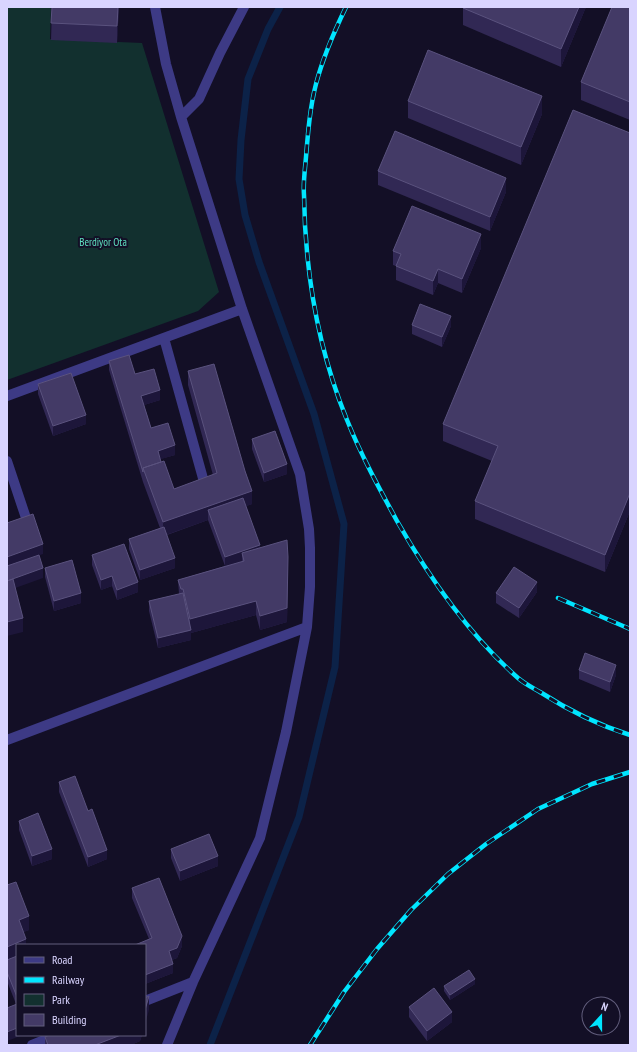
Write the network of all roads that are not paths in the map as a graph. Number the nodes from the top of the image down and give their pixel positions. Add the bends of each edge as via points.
1 (155, 7) edge
2 (244, 7) edge
3 (181, 116) junction
4 (242, 309) junction
5 (164, 338) junction
6 (7, 396) edge
7 (7, 461) edge
8 (204, 482) edge
9 (27, 521) edge
10 (307, 627) junction
11 (7, 740) edge
12 (192, 982) junction
13 (146, 1001) edge
14 (55, 1036) edge
15 (32, 1045) edge
16 (168, 1045) edge

1 - 3 street via 166,64
2 - 3 street via 199,99
3 - 4 street
4 - 5 street
4 - 10 street via 300,474 304,493 310,548
5 - 6 street
5 - 8 street
7 - 9 street
10 - 11 street
10 - 12 street via 286,732 260,838
12 - 13 street
12 - 16 street
14 - 15 street

